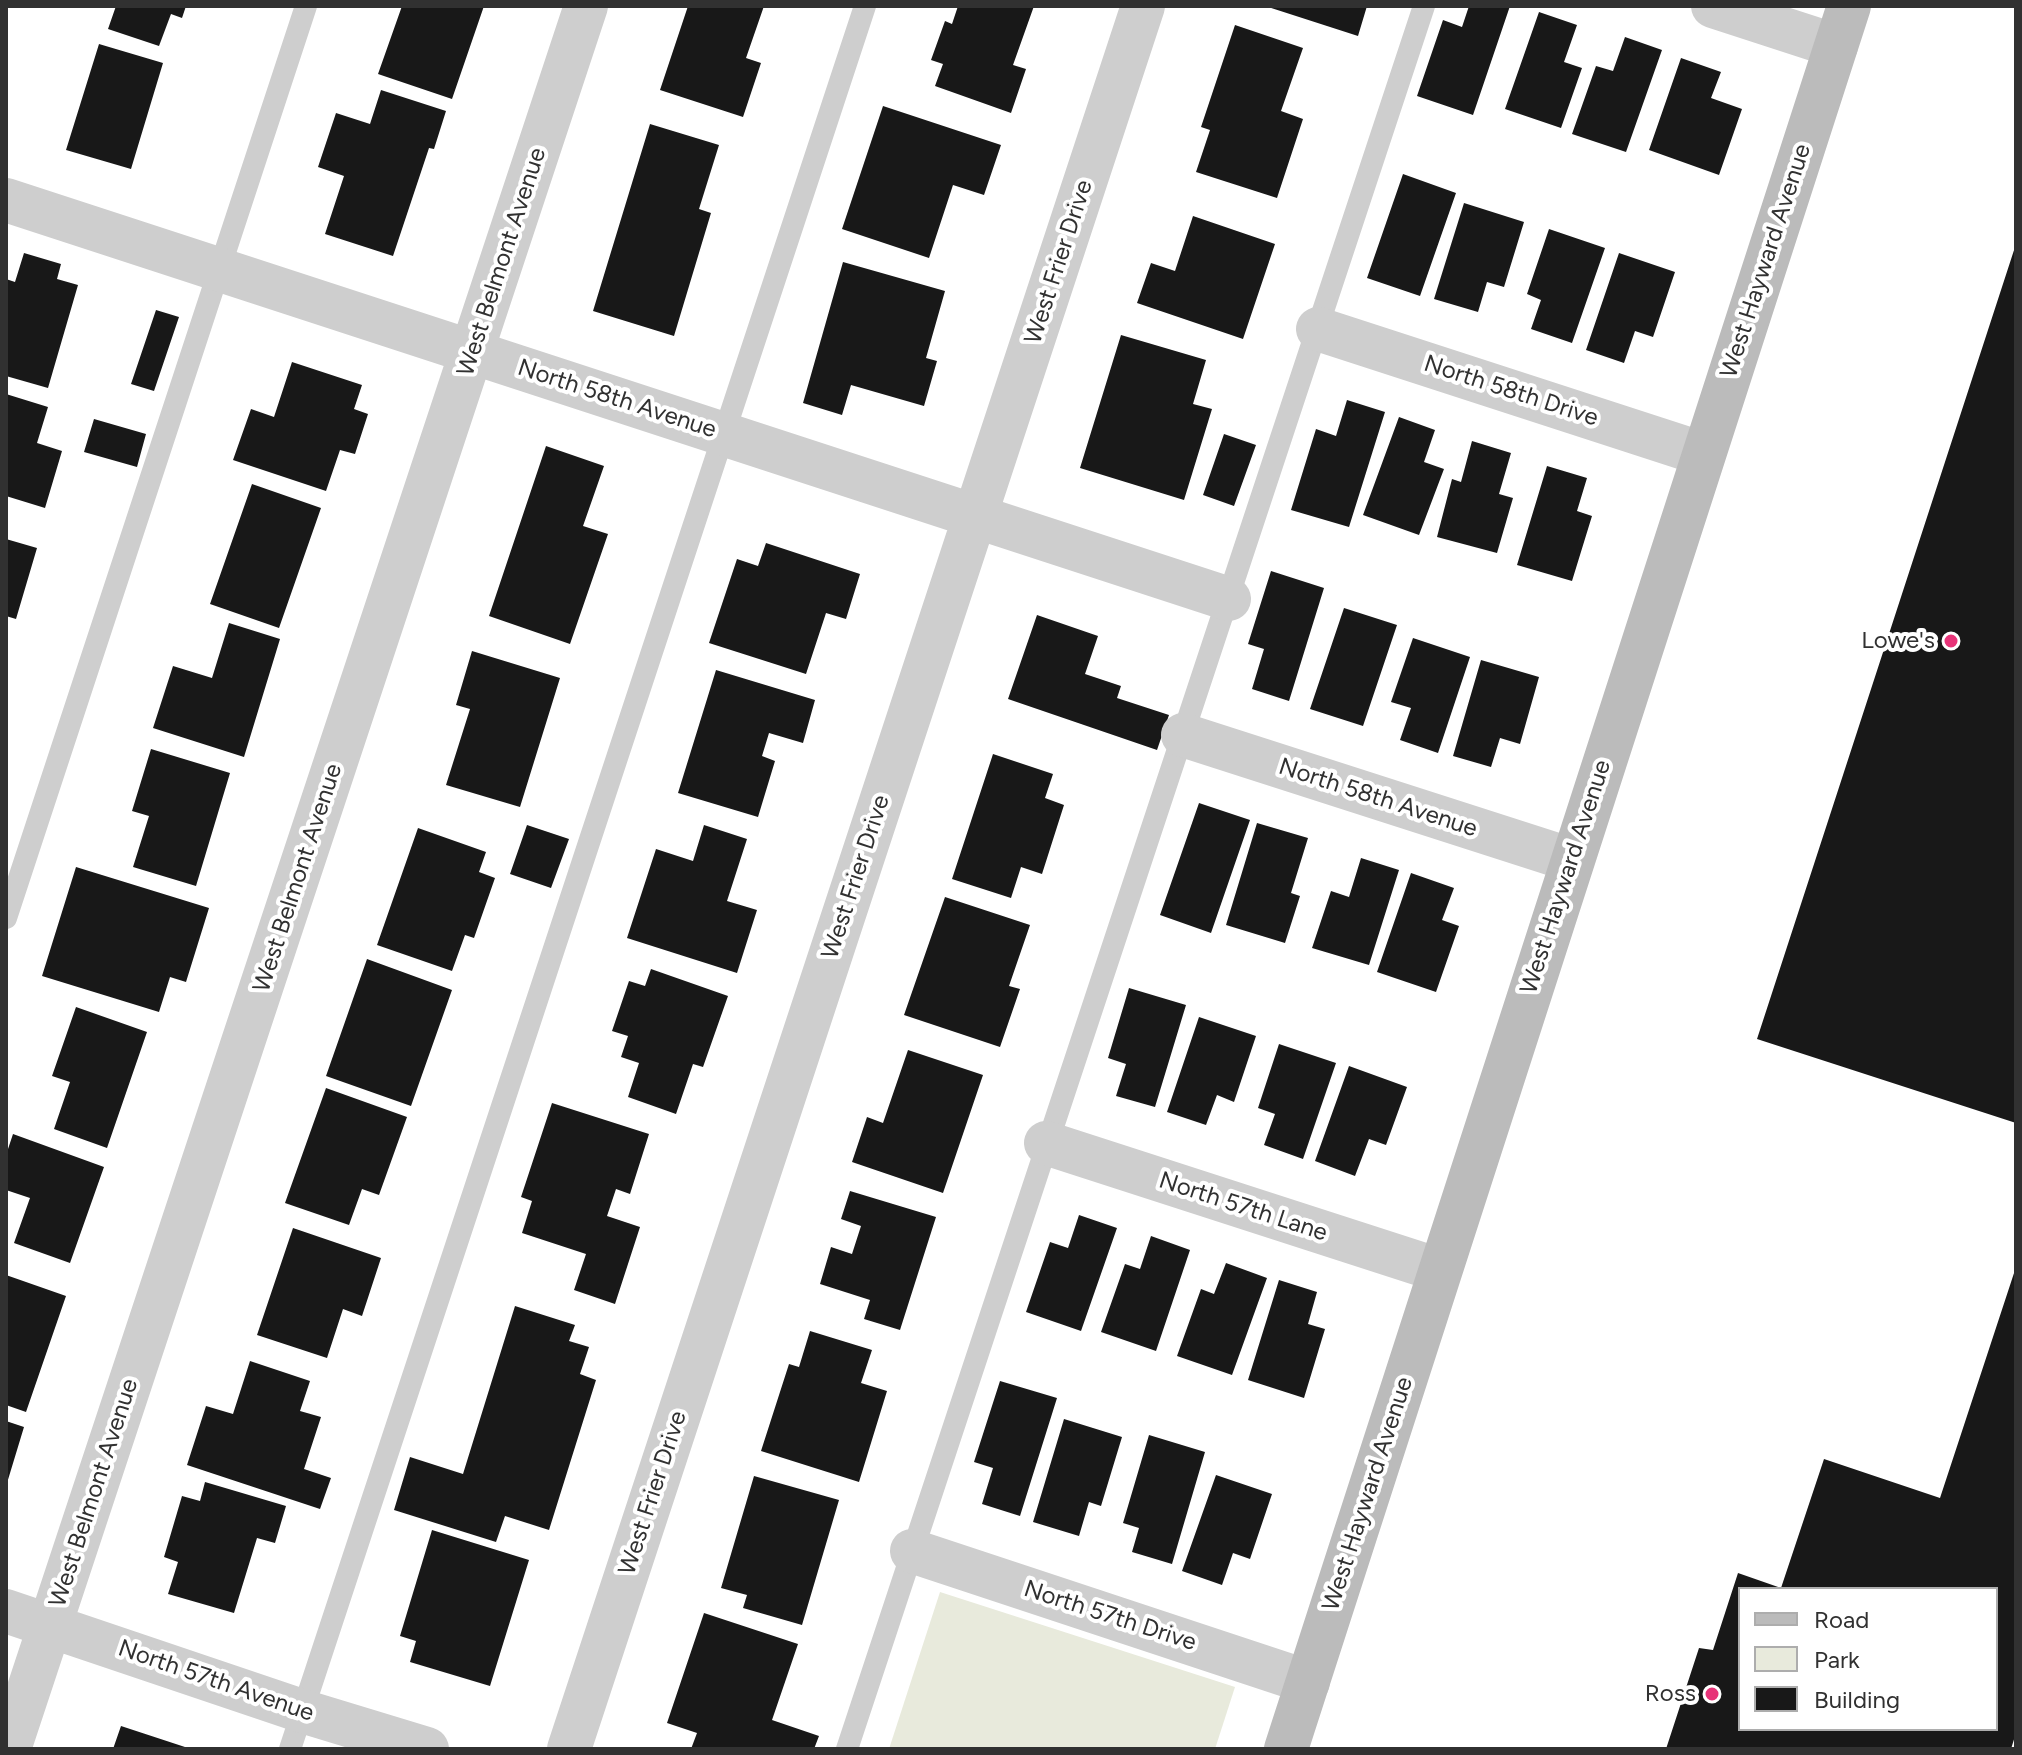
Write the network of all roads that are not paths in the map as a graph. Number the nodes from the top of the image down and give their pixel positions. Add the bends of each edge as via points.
1 (306, 6) edge
2 (586, 6) edge
3 (865, 6) edge
4 (1143, 6) edge
5 (1424, 6) edge
6 (1713, 6) edge
7 (1842, 26) edge
8 (6, 200) edge
9 (219, 269) junction
10 (1318, 329) junction
11 (472, 352) junction
12 (724, 434) junction
13 (1703, 454) junction
14 (975, 516) junction
15 (1229, 599) junction
16 (1183, 735) junction
17 (1572, 860) junction
18 (6, 918) edge
19 (1046, 1143) junction
20 (1439, 1270) junction
21 (912, 1551) junction
22 (6, 1611) edge
23 (50, 1625) junction
24 (1308, 1682) junction
25 (296, 1730) edge
26 (9, 1749) edge
27 (427, 1749) edge
28 (569, 1749) edge
29 (847, 1749) edge
30 (1286, 1749) edge

1 - 9 lane
2 - 11 street, West Belmont Avenue
3 - 12 lane
4 - 14 street, West Frier Drive
5 - 10 lane
6 - 7 street
7 - 13 street, West Hayward Avenue
8 - 9 street, North 58th Avenue
9 - 11 street, North 58th Avenue
9 - 18 lane
10 - 13 street, North 58th Drive
10 - 15 lane
11 - 12 street, North 58th Avenue
11 - 23 street, West Belmont Avenue
12 - 14 street, North 58th Avenue
12 - 25 lane
13 - 17 street, West Hayward Avenue
14 - 15 street, North 58th Avenue
14 - 28 street, West Frier Drive
15 - 16 lane
16 - 17 street, North 58th Avenue
16 - 19 lane
17 - 20 street, West Hayward Avenue
19 - 20 street, North 57th Lane
19 - 21 lane
20 - 24 street, West Hayward Avenue
21 - 24 street, North 57th Drive
21 - 29 lane
22 - 23 street, North 57th Avenue
23 - 25 street, North 57th Avenue
23 - 26 street, West Belmont Avenue
24 - 30 street, West Hayward Avenue
25 - 27 street, North 57th Avenue

